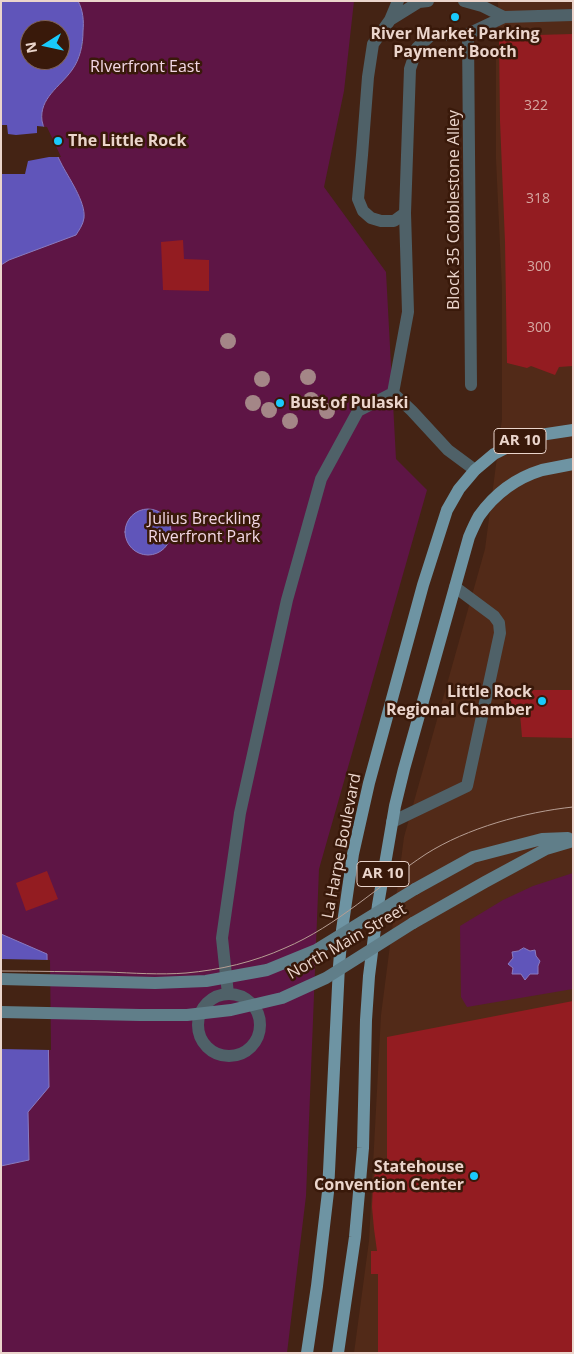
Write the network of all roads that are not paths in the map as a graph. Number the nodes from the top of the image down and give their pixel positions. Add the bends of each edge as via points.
1 (398, 1) edge
2 (428, 1) edge
3 (464, 1) edge
4 (573, 15) edge
5 (504, 17) junction
6 (390, 20) junction
7 (468, 34) junction
8 (405, 213) junction
9 (471, 385) dead end
10 (393, 393) junction
11 (573, 430) edge
12 (573, 464) edge
13 (475, 470) junction
14 (455, 587) junction
15 (392, 822) junction
16 (573, 839) edge
17 (1, 979) edge
18 (228, 994) junction
19 (1, 1012) edge
20 (307, 1353) edge
21 (338, 1353) edge

1 - 6 lane
2 - 6 lane via 419,2
3 - 5 lane
4 - 5 lane
5 - 7 lane
6 - 8 lane via 373,44 358,199 363,211 371,218 394,221
7 - 8 lane via 431,35 418,48 412,62
7 - 9 lane, Block 35 Cobblestone Alley
8 - 10 lane via 408,312
10 - 13 lane via 448,450
10 - 18 lane via 358,411 321,479 287,600 240,813 222,938
11 - 13 main road, La Harpe Boulevard / AR 10 via 516,443 494,454
12 - 14 main road, AR 10 via 520,479 491,502 469,537
13 - 20 main road, La Harpe Boulevard / AR 10 via 446,510 368,783 353,854 339,966 328,1192
14 - 15 main road, AR 10
14 - 15 lane via 494,616 500,633 467,786
15 - 21 main road, AR 10 via 369,976 362,1158 355,1237
16 - 17 main road, North Main Street, bridge via 542,839 473,857 316,950 267,970 206,981 155,983
16 - 19 main road, North Main Street, bridge via 485,882 326,978 282,998 231,1010 187,1015
18 - 18 lane via 218,996 203,1009 199,1029 202,1039 216,1053 236,1056 256,1041 259,1017 248,1000

